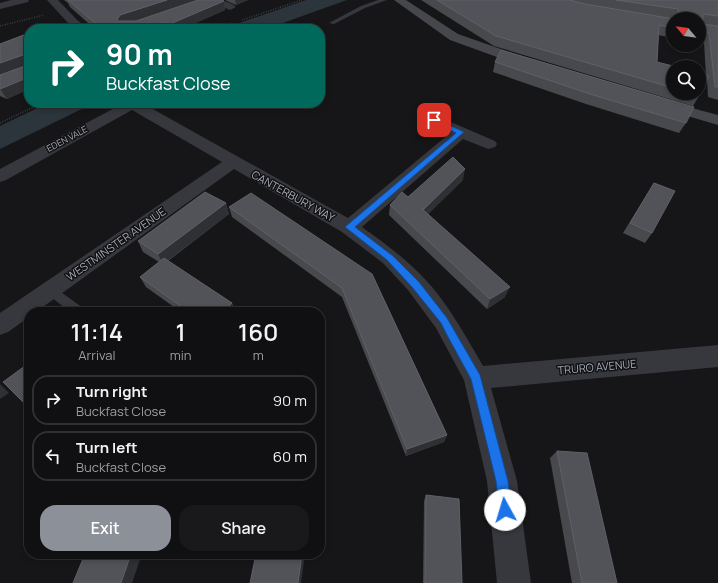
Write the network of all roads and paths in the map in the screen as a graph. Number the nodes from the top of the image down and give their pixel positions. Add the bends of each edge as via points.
1 (24, 0) edge
2 (52, 0) edge
3 (302, 0) edge
4 (384, 0) edge
5 (399, 0) edge
6 (209, 1) edge
7 (0, 6) edge
8 (230, 7) dead end
9 (62, 10) junction
10 (332, 23) dead end
11 (76, 24) edge
12 (230, 24) edge
13 (0, 26) edge
14 (540, 67) edge
15 (650, 100) edge
16 (32, 108) edge
17 (126, 108) edge
18 (140, 108) edge
19 (434, 120) dead end
20 (718, 120) edge
21 (0, 123) edge
22 (461, 132) junction
23 (489, 144) dead end
24 (233, 162) junction
25 (0, 176) edge
26 (349, 227) junction
27 (50, 290) junction
28 (26, 307) edge
29 (72, 307) edge
30 (24, 308) edge
31 (0, 325) edge
32 (718, 356) edge
33 (476, 378) junction
34 (514, 583) edge

1 - 7 street
2 - 9 street
3 - 12 path
4 - 10 lane via 363,7
5 - 14 street via 454,37
6 - 8 street
9 - 11 street
9 - 13 path
15 - 20 street
16 - 21 path
17 - 25 street, EDEN VALE
18 - 24 street, CANTERBURY WAY
19 - 22 street
22 - 23 street
22 - 26 street
24 - 26 street, CANTERBURY WAY
24 - 27 street, WESTMINSTER AVENUE
26 - 33 street, CANTERBURY WAY via 390,258 416,284 444,321
27 - 28 street, WESTMINSTER AVENUE
27 - 29 lane
30 - 31 street, WESTMINSTER AVENUE
32 - 33 street, TRURO AVENUE
33 - 34 street, CANTERBURY WAY via 502,481

